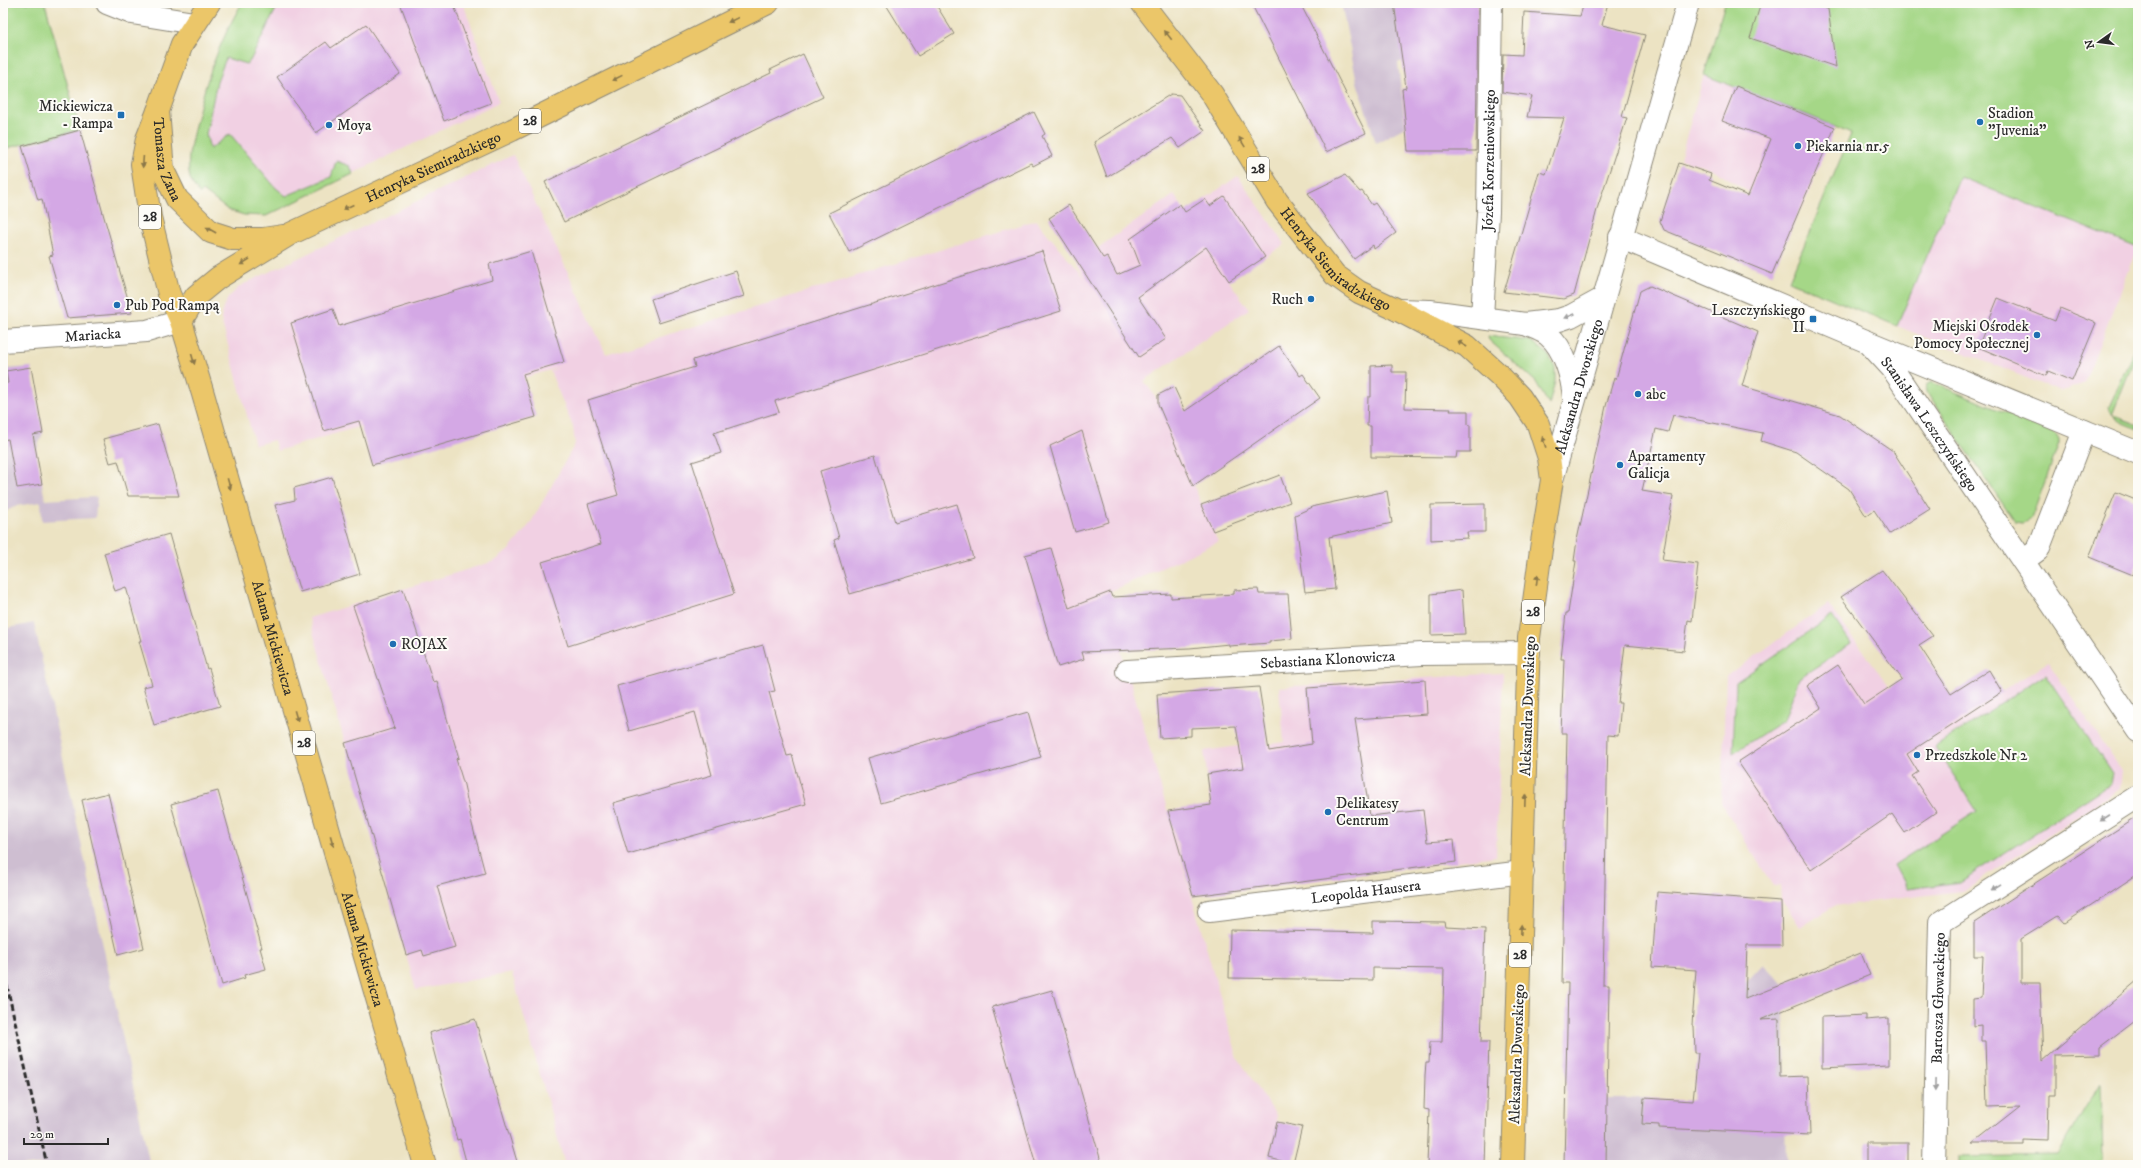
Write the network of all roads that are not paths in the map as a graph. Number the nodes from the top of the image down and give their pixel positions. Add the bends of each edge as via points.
1 (107, 3) edge
2 (209, 3) edge
3 (768, 3) edge
4 (1142, 3) edge
5 (1490, 3) edge
6 (1688, 3) edge
7 (194, 24) junction
8 (158, 111) junction
9 (290, 234) junction
10 (1620, 237) junction
11 (1604, 298) junction
12 (1398, 310) junction
13 (1482, 318) junction
14 (182, 321) junction
15 (1525, 324) junction
16 (3, 341) edge
17 (1868, 342) junction
18 (1575, 406) junction
19 (2084, 431) junction
20 (2138, 453) edge
21 (1552, 480) junction
22 (2023, 561) junction
23 (1529, 653) junction
24 (1127, 671) dead end
25 (2138, 731) edge
26 (2138, 796) edge
27 (1523, 872) junction
28 (1209, 911) dead end
29 (425, 1165) edge
30 (1514, 1165) edge
31 (1934, 1165) edge

1 - 7 street via 132,13
2 - 7 main road, Tomasza Zana / 28
3 -> 9 main road, Henryka Siemiradzkiego / 28 via 512,130
12 -> 4 main road, Henryka Siemiradzkiego / 28 via 1359,292 1335,275 1277,200 1208,89
5 - 13 street, Józefa Korzeniowskiego via 1488,212
6 - 10 street, Aleksandra Dworskiego
7 - 8 main road, Tomasza Zana / 28 via 176,59
9 -> 8 main road, Tomasza Zana / 28 via 263,239 233,239 212,232 196,219 177,200 162,170
8 -> 14 main road, Adama Mickiewicza / 28 via 146,139 142,164 150,217 169,294
9 -> 14 main road via 218,278 196,296
10 - 11 street, Aleksandra Dworskiego
10 - 17 street, Stanisława Leszczyńskiego
11 -> 15 street via 1571,316
11 - 18 street, Aleksandra Dworskiego
12 - 13 street via 1430,311
21 -> 12 main road, Henryka Siemiradzkiego / 28 via 1549,458 1538,424 1520,397 1467,346
13 - 15 street
14 - 16 street, Mariacka via 148,331
14 -> 29 main road, Adama Mickiewicza / 28
15 - 18 street via 1548,335 1558,348 1568,366
17 - 19 street
17 - 22 street, Stanisława Leszczyńskiego via 1892,368
18 - 21 street, Aleksandra Dworskiego
19 - 20 street
19 - 22 street via 2038,550
23 -> 21 main road, Aleksandra Dworskiego / 28
22 - 25 street, Stanisława Leszczyńskiego
23 - 24 street, Sebastiana Klonowicza via 1415,654
27 -> 23 main road, Aleksandra Dworskiego / 28
26 -> 31 street, Bartosza Głowackiego via 1940,923
27 - 28 street, Leopolda Hausera
30 -> 27 main road, Aleksandra Dworskiego / 28

